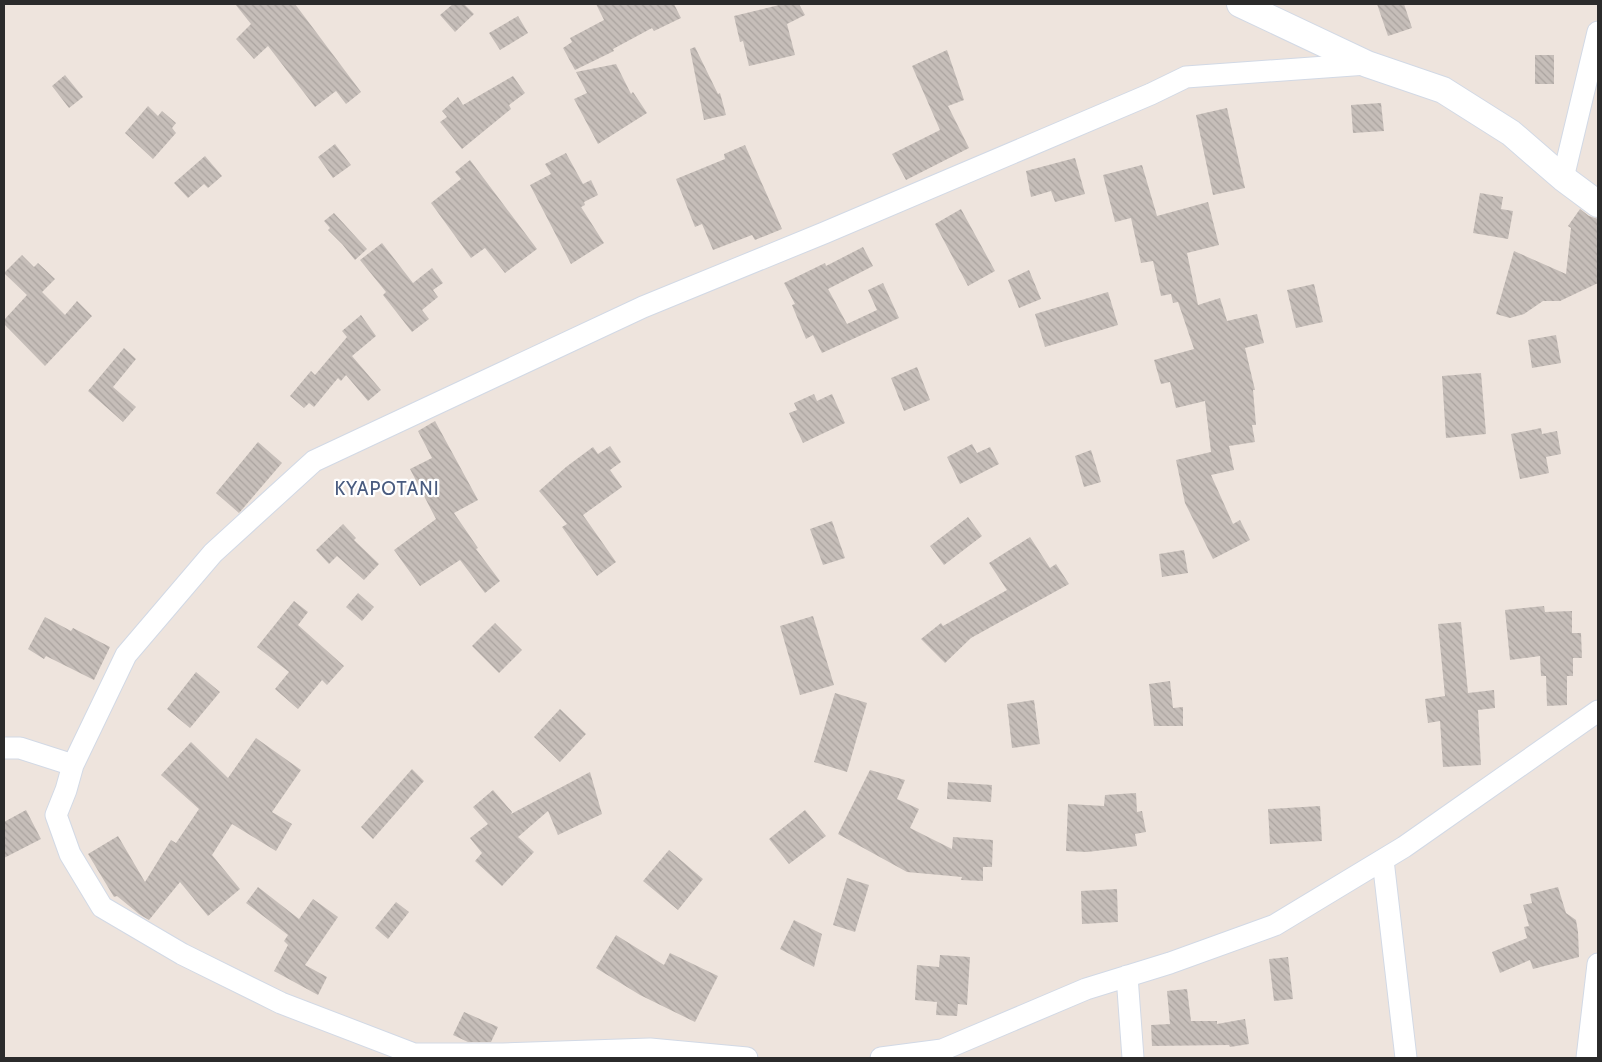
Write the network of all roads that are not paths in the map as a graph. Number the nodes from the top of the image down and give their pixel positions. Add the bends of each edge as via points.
1 (1240, 4) edge
2 (1598, 32) edge
3 (1367, 64) junction
4 (1563, 178) junction
5 (1598, 204) edge
6 (1598, 711) edge
7 (4, 748) edge
8 (73, 765) junction
9 (1383, 860) junction
10 (1598, 964) edge
11 (1127, 976) junction
12 (649, 1054) edge
13 (747, 1058) edge
14 (881, 1058) edge
15 (1133, 1058) edge
16 (1406, 1058) edge
17 (1587, 1058) edge

1 - 3 street
2 - 4 street
3 - 4 street via 1443,90 1511,133
3 - 8 street via 1186,77 643,307 314,460 213,553 126,655
4 - 5 street
6 - 9 street
7 - 8 street via 20,748
8 - 12 street via 56,815 70,854 102,907 182,954 281,1003 414,1054
9 - 11 street via 1275,925
9 - 16 street
10 - 17 street
11 - 14 street via 1086,989 942,1050
11 - 15 street
12 - 13 street

